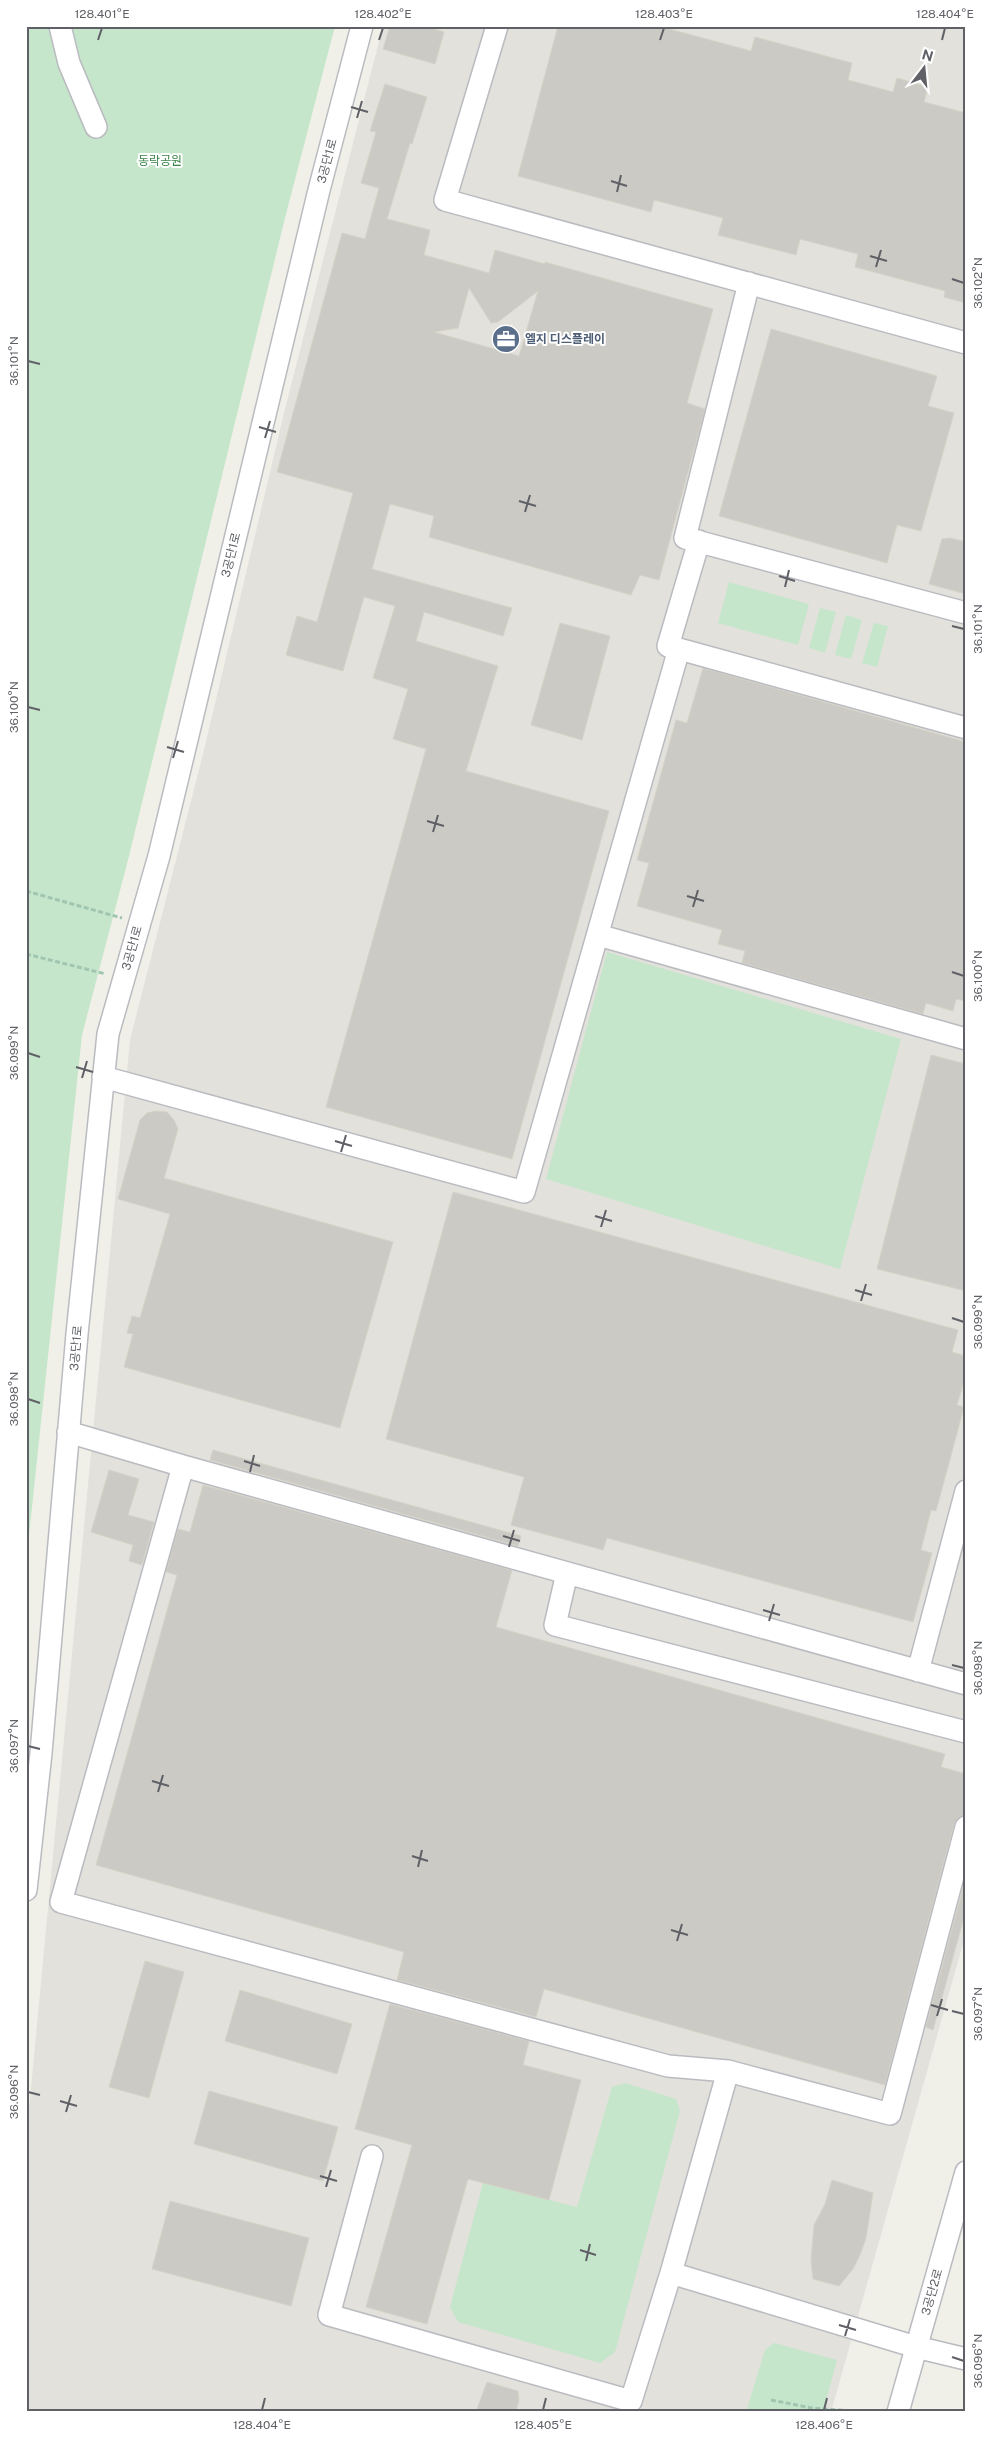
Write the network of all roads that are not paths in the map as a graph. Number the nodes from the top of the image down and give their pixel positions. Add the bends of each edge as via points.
1 (60, 26) edge
2 (362, 26) edge
3 (497, 26) edge
4 (96, 127) dead end
5 (749, 283) junction
6 (966, 343) edge
7 (699, 541) junction
8 (966, 613) edge
9 (679, 649) junction
10 (966, 728) edge
11 (598, 935) junction
12 (966, 1039) edge
13 (103, 1077) junction
14 (68, 1432) junction
15 (183, 1466) junction
16 (966, 1490) edge
17 (568, 1573) junction
18 (918, 1671) junction
19 (966, 1684) edge
20 (966, 1732) edge
21 (966, 1827) edge
22 (26, 1890) edge
23 (728, 2071) junction
24 (372, 2156) dead end
25 (966, 2172) edge
26 (671, 2274) junction
27 (916, 2347) junction
28 (966, 2359) edge
29 (898, 2412) edge

1 - 4 street via 69,64
2 - 13 street, 3공단1로 via 317,199 159,856 108,1034
3 - 5 street via 446,200
5 - 6 street
5 - 7 street via 685,538
7 - 8 street
7 - 9 street via 668,646
9 - 10 street
9 - 11 street
11 - 12 street
11 - 13 street via 524,1192
13 - 14 street, 3공단1로
14 - 15 street
14 - 22 street, 3공단1로
15 - 17 street
15 - 23 street via 61,1902 668,2066
16 - 18 street
17 - 18 street
17 - 20 street via 555,1625
18 - 19 street
21 - 23 street via 890,2114
23 - 26 street
24 - 26 street via 329,2315 631,2401
25 - 27 street, 3공단2로
26 - 27 street
27 - 28 street
27 - 29 street, 3공단2로

